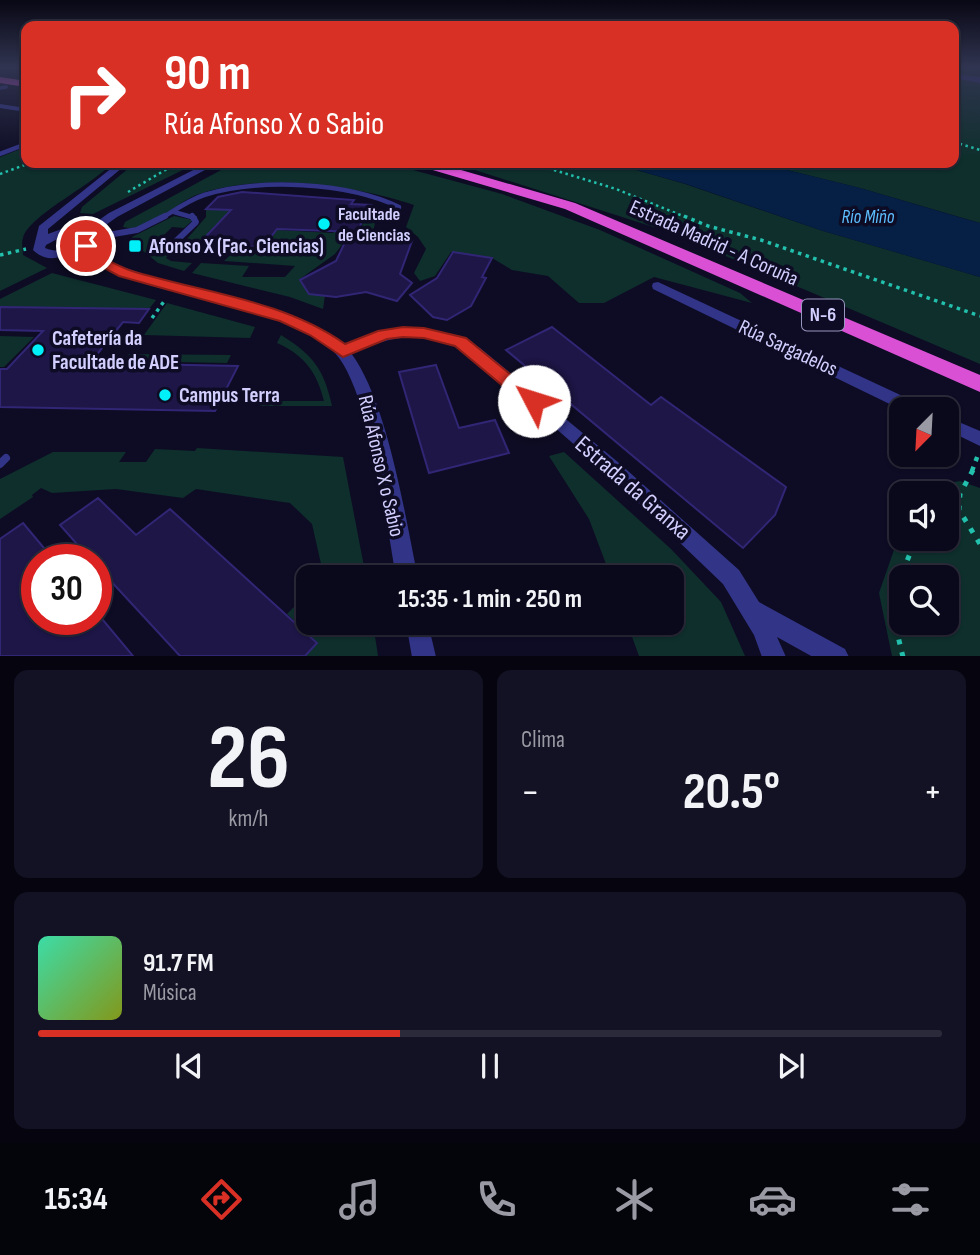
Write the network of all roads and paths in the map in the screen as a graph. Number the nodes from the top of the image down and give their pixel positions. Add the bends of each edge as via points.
1 (0, 106) edge
2 (21, 109) edge
3 (959, 144) edge
4 (21, 146) edge
5 (980, 150) edge
6 (0, 154) edge
7 (21, 166) edge
8 (117, 168) edge
9 (168, 168) edge
10 (204, 168) edge
11 (441, 168) edge
12 (547, 168) edge
13 (0, 174) edge
14 (126, 193) dead end
15 (73, 204) junction
16 (173, 212) junction
17 (113, 215) junction
18 (67, 216) junction
19 (397, 216) dead end
20 (76, 229) junction
21 (94, 234) junction
22 (42, 242) junction
23 (173, 244) dead end
24 (26, 249) dead end
25 (78, 250) junction
26 (0, 255) edge
27 (658, 286) dead end
28 (165, 300) dead end
29 (980, 316) edge
30 (152, 318) dead end
31 (343, 351) junction
32 (980, 384) edge
33 (891, 397) edge
34 (959, 429) edge
35 (980, 439) edge
36 (980, 450) edge
37 (959, 510) joint
38 (980, 544) edge
39 (911, 551) edge
40 (404, 565) edge
41 (752, 610) junction
42 (420, 635) edge
43 (424, 656) edge
44 (774, 656) edge
45 (837, 656) edge
46 (903, 656) edge

1 - 2 street
3 - 5 path
4 - 6 lane
7 - 13 path
8 - 15 street
9 - 14 path
10 - 17 street
11 - 32 highway, Estrada Madrid - A Coruña / N-6 via 570,206
12 - 29 path
15 - 18 street
15 - 22 street via 43,228
16 - 19 lane via 202,196 257,186 352,191 399,207
16 - 21 lane via 134,231
16 - 23 lane via 195,217 197,222
17 - 18 street via 80,220
17 - 21 street
18 - 20 street
20 - 21 street
20 - 22 street
21 - 25 street
22 - 25 street via 39,250 49,255
24 - 26 path
25 - 31 street, Rúa Afonso X o Sabio via 124,273 286,318 316,331
27 - 33 street, Rúa Sargadelos
28 - 30 path
31 - 40 street, Rúa Afonso X o Sabio via 365,391
31 - 41 street, Estrada da Granxa via 384,334 403,332 444,337 475,351 694,541 730,577
34 - 35 street
36 - 37 path via 970,482 960,494
37 - 38 path
39 - 46 path via 894,578 890,603
41 - 44 street, Estrada da Granxa
41 - 45 street
42 - 43 street

